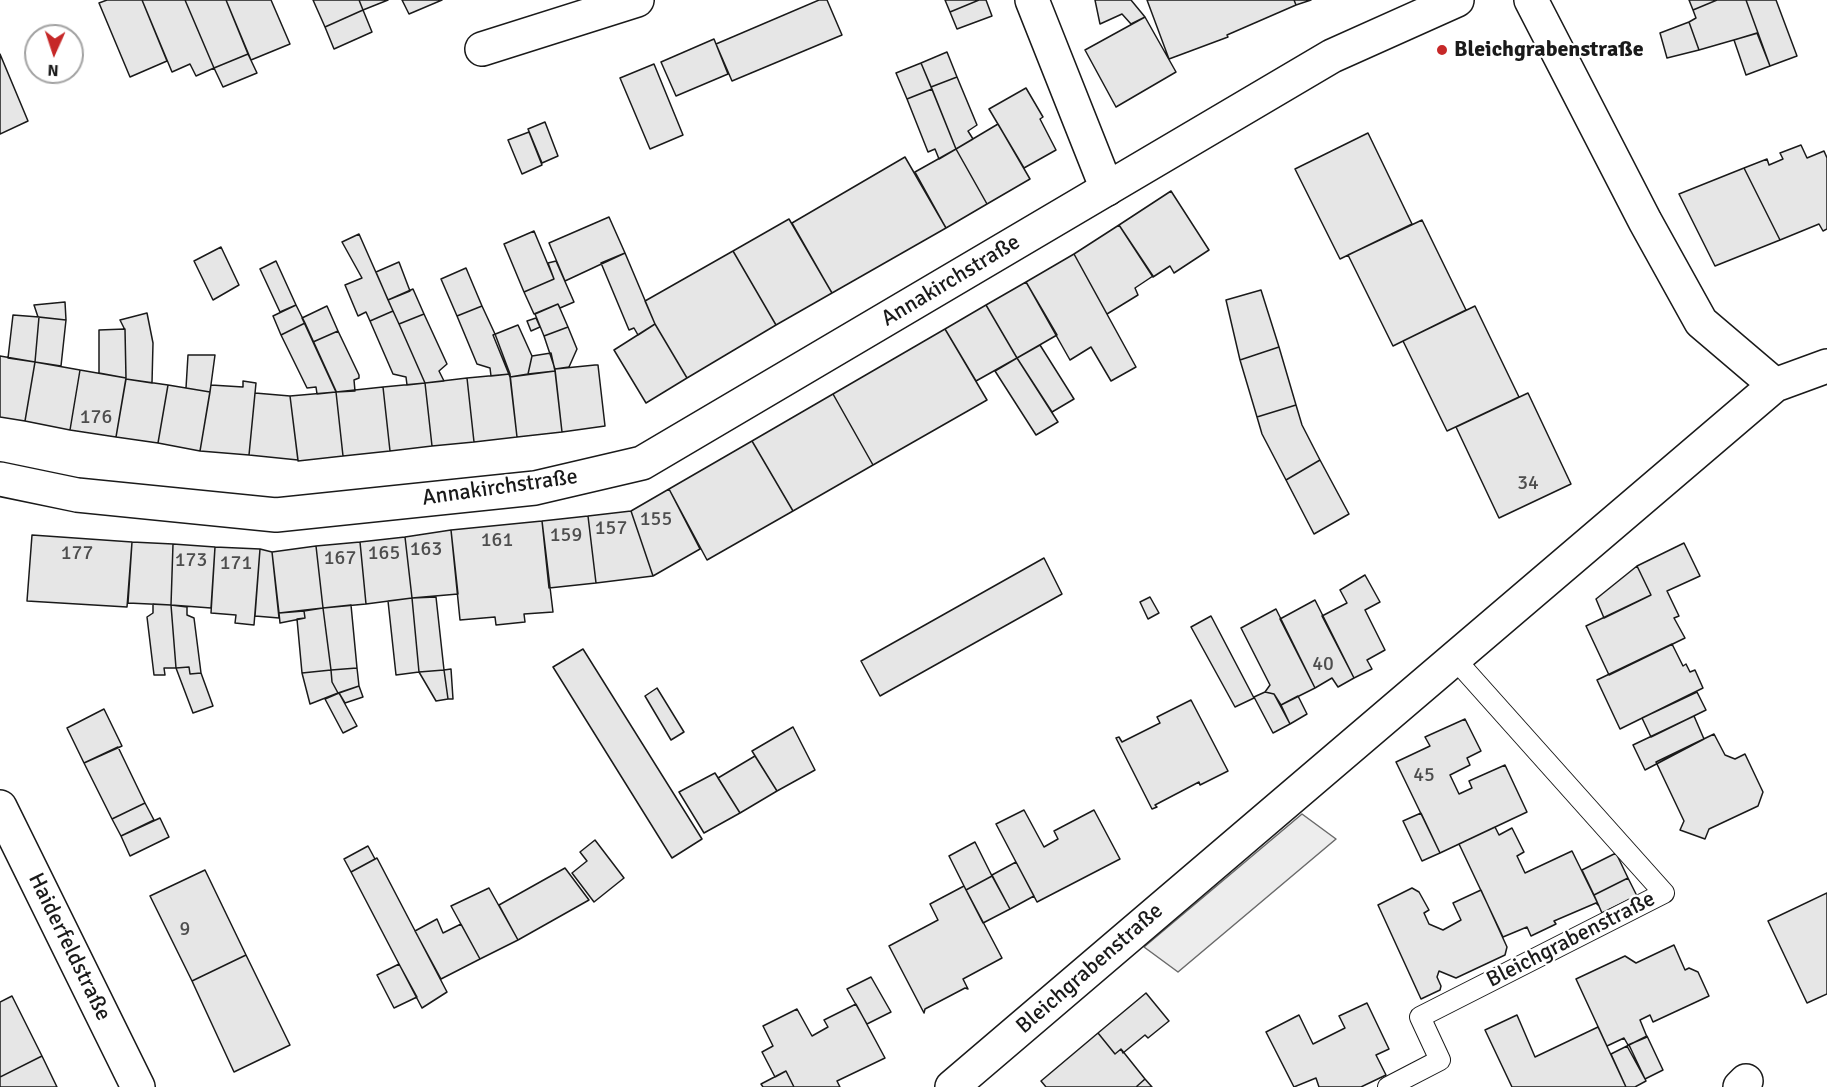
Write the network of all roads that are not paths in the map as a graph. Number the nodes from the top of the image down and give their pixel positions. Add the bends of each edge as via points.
1 (637, 0) edge
2 (1032, 0) edge
3 (1456, 0) edge
4 (1531, 0) edge
5 (482, 49) dead end
6 (1107, 189) junction
7 (1827, 366) edge
8 (1775, 385) junction
9 (0, 479) edge
10 (1454, 658) junction
11 (0, 807) edge
12 (970, 1081) edge
13 (138, 1087) edge
14 (1388, 1087) edge

1 - 5 street
2 - 6 street
3 - 6 street, Annakirchstraße via 1332,56
4 - 8 street via 1701,322
6 - 9 street, Annakirchstraße via 642,463 535,488 276,515 77,495
7 - 8 street, Bleichgrabenstraße
8 - 10 street, Bleichgrabenstraße
10 - 12 street, Bleichgrabenstraße
10 - 14 lane, Bleichgrabenstraße via 1664,893 1420,1017 1440,1060
11 - 13 street, Haiderfeldstraße

